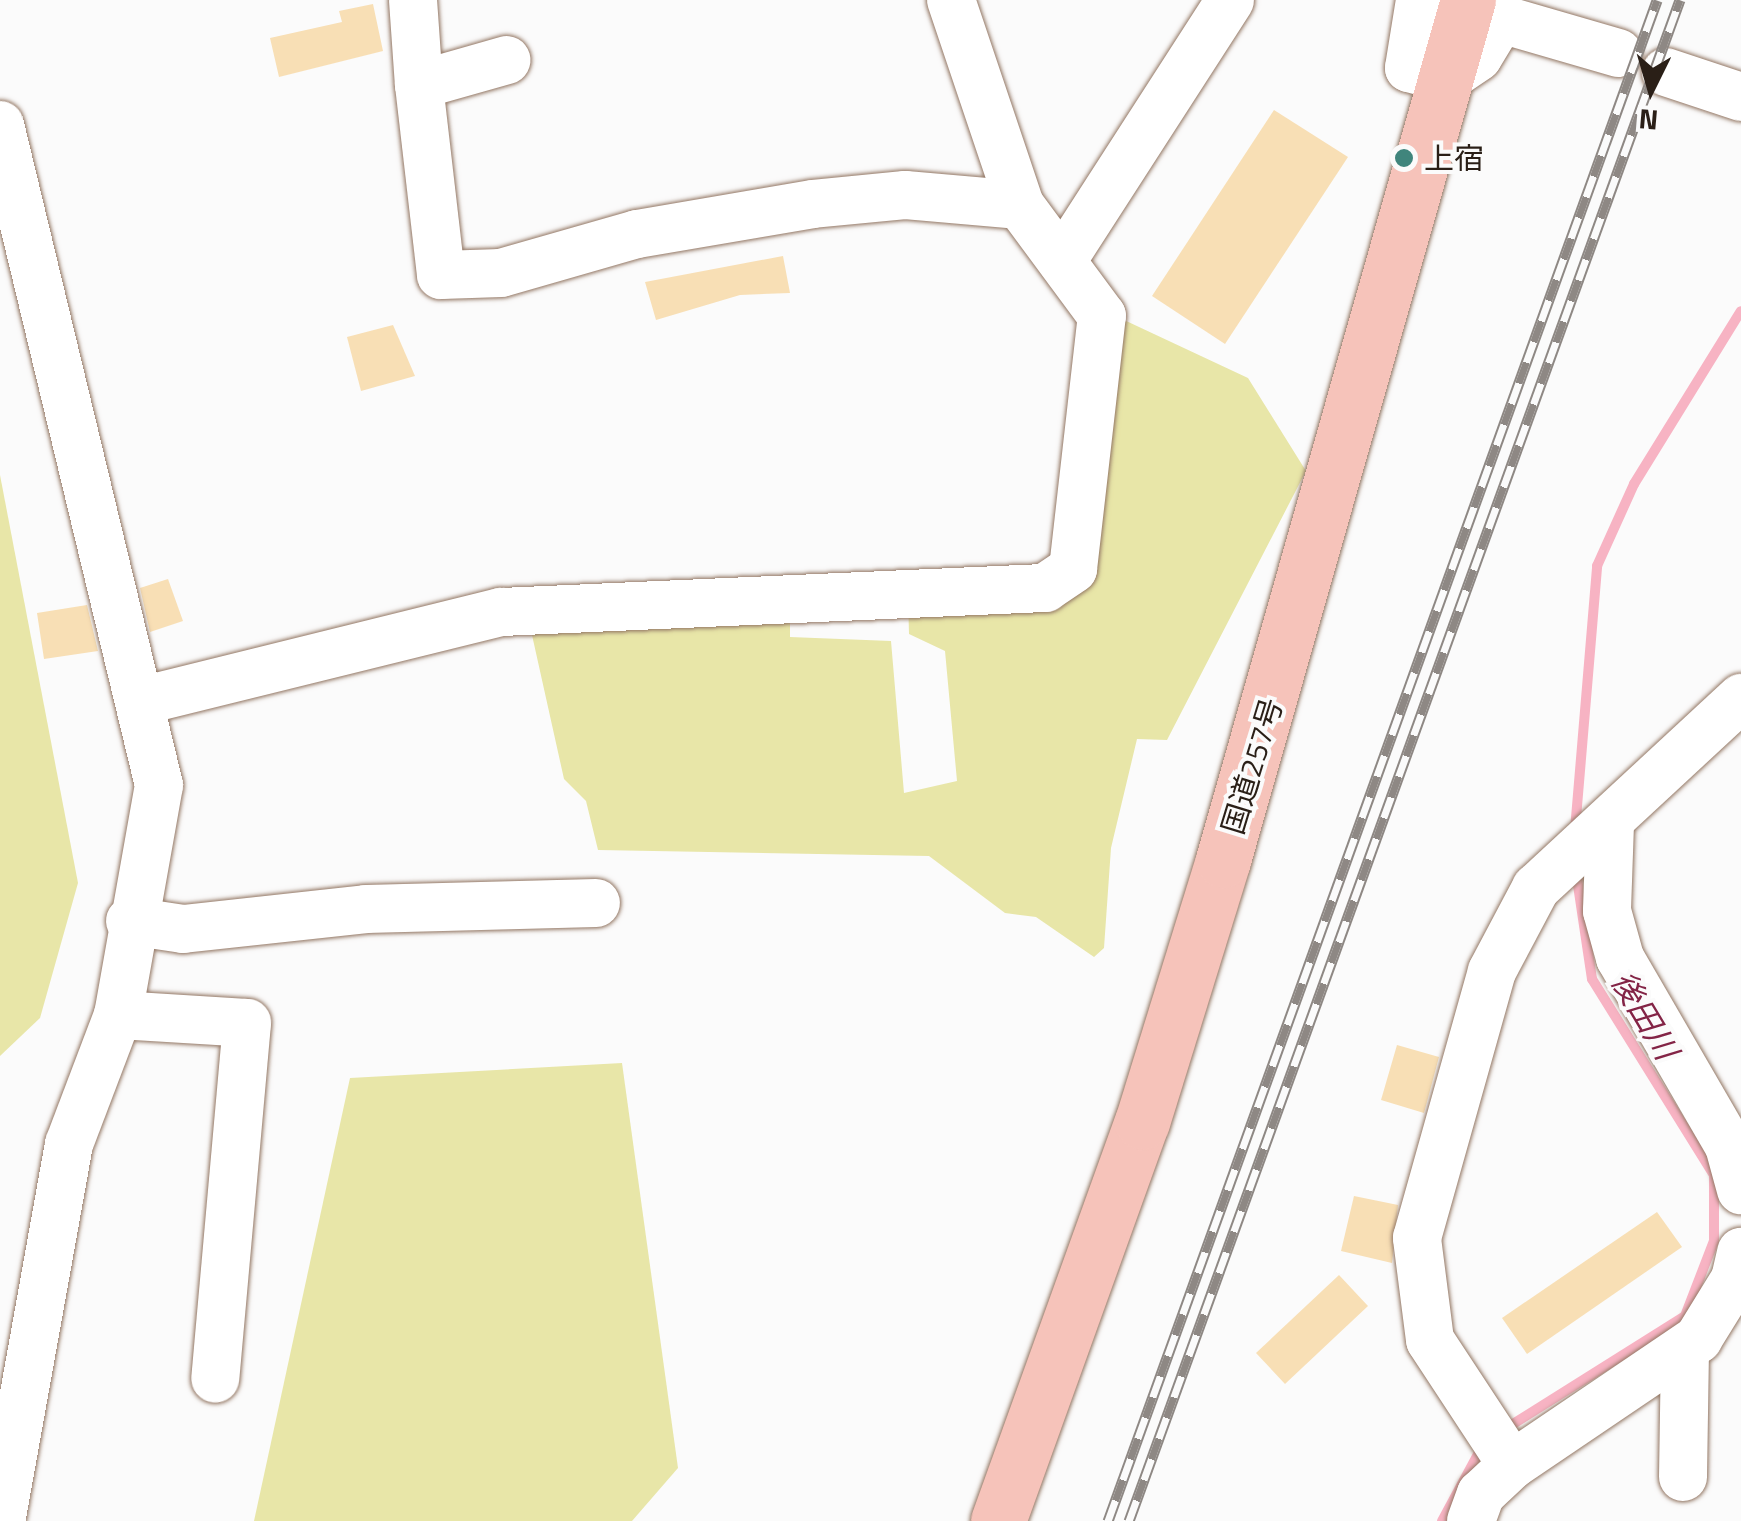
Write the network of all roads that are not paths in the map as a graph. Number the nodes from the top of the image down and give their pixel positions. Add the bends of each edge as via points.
1 (413, 0) edge
2 (951, 0) edge
3 (1230, 0) edge
4 (1420, 0) edge
5 (1468, 0) edge
6 (1618, 53) dead end
7 (506, 60) dead end
8 (1666, 72) dead end
9 (1447, 78) junction
10 (419, 85) junction
11 (1741, 98) edge
12 (0, 126) edge
13 (1020, 205) junction
14 (1062, 261) junction
15 (1741, 698) edge
16 (141, 701) junction
17 (1605, 828) junction
18 (596, 903) dead end
19 (130, 921) junction
20 (118, 1015) junction
21 (1741, 1190) edge
22 (1741, 1252) edge
23 (1685, 1350) junction
24 (215, 1379) dead end
25 (1501, 1449) junction
26 (1683, 1476) dead end
27 (1, 1521) edge
28 (998, 1521) edge
29 (1471, 1521) edge

1 - 10 street
2 - 13 street
3 - 14 street
4 - 9 street via 1410,68
5 - 9 highway, 国道257号
6 - 9 street via 1501,19 1478,58
7 - 10 street
8 - 11 street
9 - 28 highway, 国道257号 via 1284,660 1142,1122
10 - 13 street via 441,275 501,272 637,234 813,204 905,195
12 - 16 street
13 - 14 street
14 - 16 street via 1102,316 1085,510 1073,569 1058,586 923,587 670,611 501,612
15 - 17 street
16 - 19 street via 159,786
17 - 21 street via 1607,910 1620,958 1729,1146
17 - 25 street via 1548,878 1507,931 1417,1238 1430,1340
18 - 19 street via 366,909 183,929
19 - 20 street
20 - 24 street via 247,1023
20 - 27 street via 69,1144
22 - 23 street via 1719,1311
23 - 25 street
23 - 26 street
25 - 29 street

